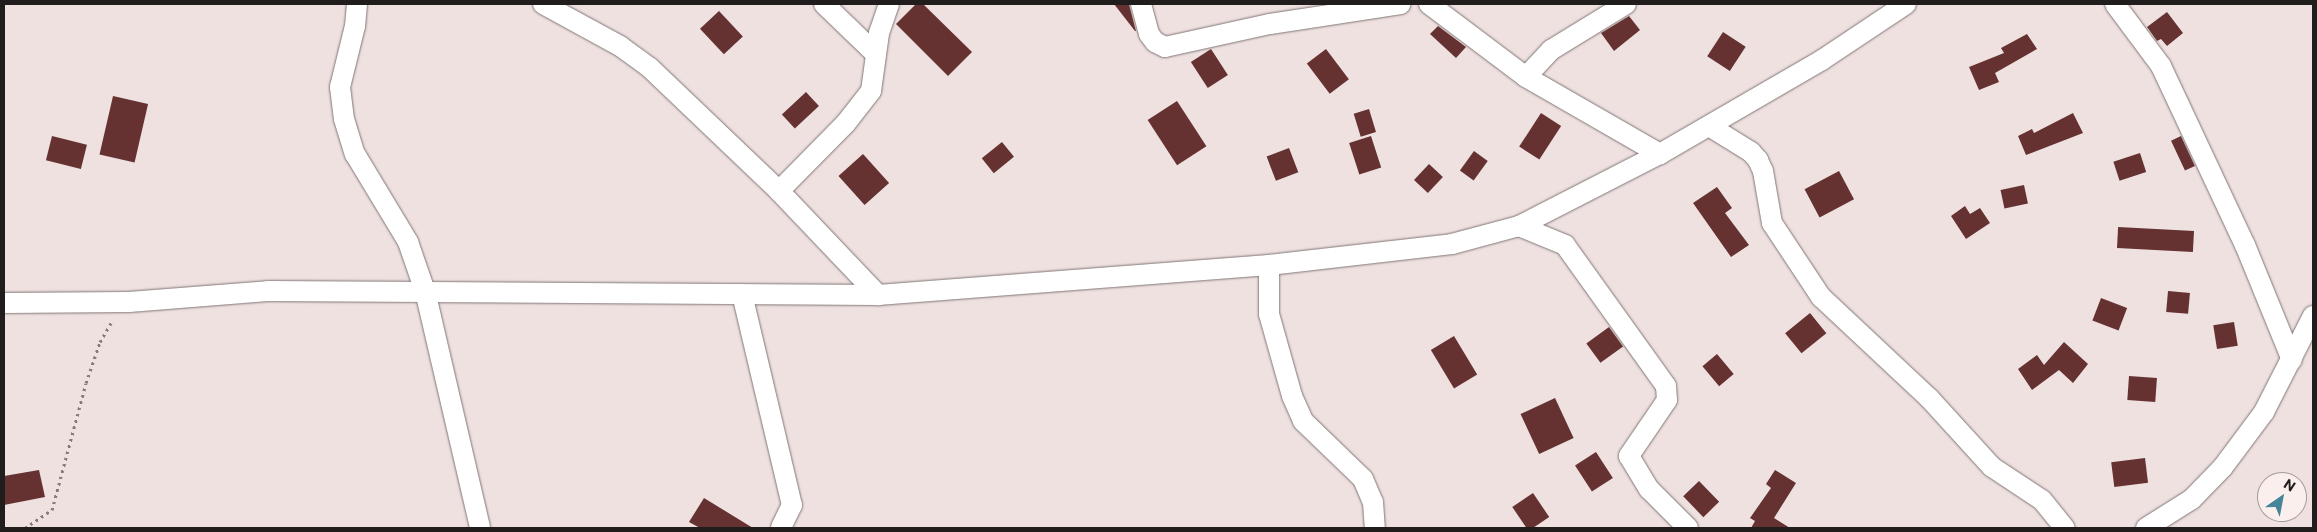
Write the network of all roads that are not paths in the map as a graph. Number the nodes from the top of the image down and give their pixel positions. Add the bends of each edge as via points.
1 (357, 4) edge
2 (543, 4) edge
3 (824, 4) edge
4 (889, 4) edge
5 (1141, 4) edge
6 (1400, 4) edge
7 (1429, 4) edge
8 (1626, 4) edge
9 (1906, 4) edge
10 (2115, 4) edge
11 (876, 54) junction
12 (1526, 77) junction
13 (1709, 126) junction
14 (1660, 154) junction
15 (779, 192) junction
16 (1519, 226) junction
17 (1269, 265) junction
18 (425, 291) junction
19 (742, 294) junction
20 (878, 295) junction
21 (4, 303) edge
22 (2313, 316) edge
23 (2292, 360) junction
24 (480, 528) edge
25 (781, 528) edge
26 (1375, 528) edge
27 (1688, 528) edge
28 (2064, 528) edge
29 (2146, 528) edge

1 - 18 street via 340,88 344,119 355,154 408,242
2 - 15 street via 620,46 650,68
3 - 11 street
4 - 11 street
5 - 6 street via 1149,34 1165,47 1270,24
7 - 12 street
8 - 12 street via 1551,50
9 - 13 street via 1822,60
10 - 23 street via 2161,66 2245,245
11 - 15 street via 871,91 846,123
12 - 14 street
13 - 14 street
13 - 28 street via 1751,152 1758,160 1764,171 1772,222 1821,297 1929,398 1992,467 2042,500
14 - 16 street
15 - 20 street
16 - 17 street via 1452,244
16 - 27 street via 1565,245 1666,386 1667,400 1629,456 1649,489
17 - 20 street
17 - 26 street via 1269,314 1292,396 1303,421 1363,479 1372,502
18 - 19 street
18 - 21 street via 268,291 129,302
18 - 24 street
19 - 20 street
19 - 25 street via 792,506
22 - 23 street
23 - 29 street via 2264,412 2223,467 2192,499

